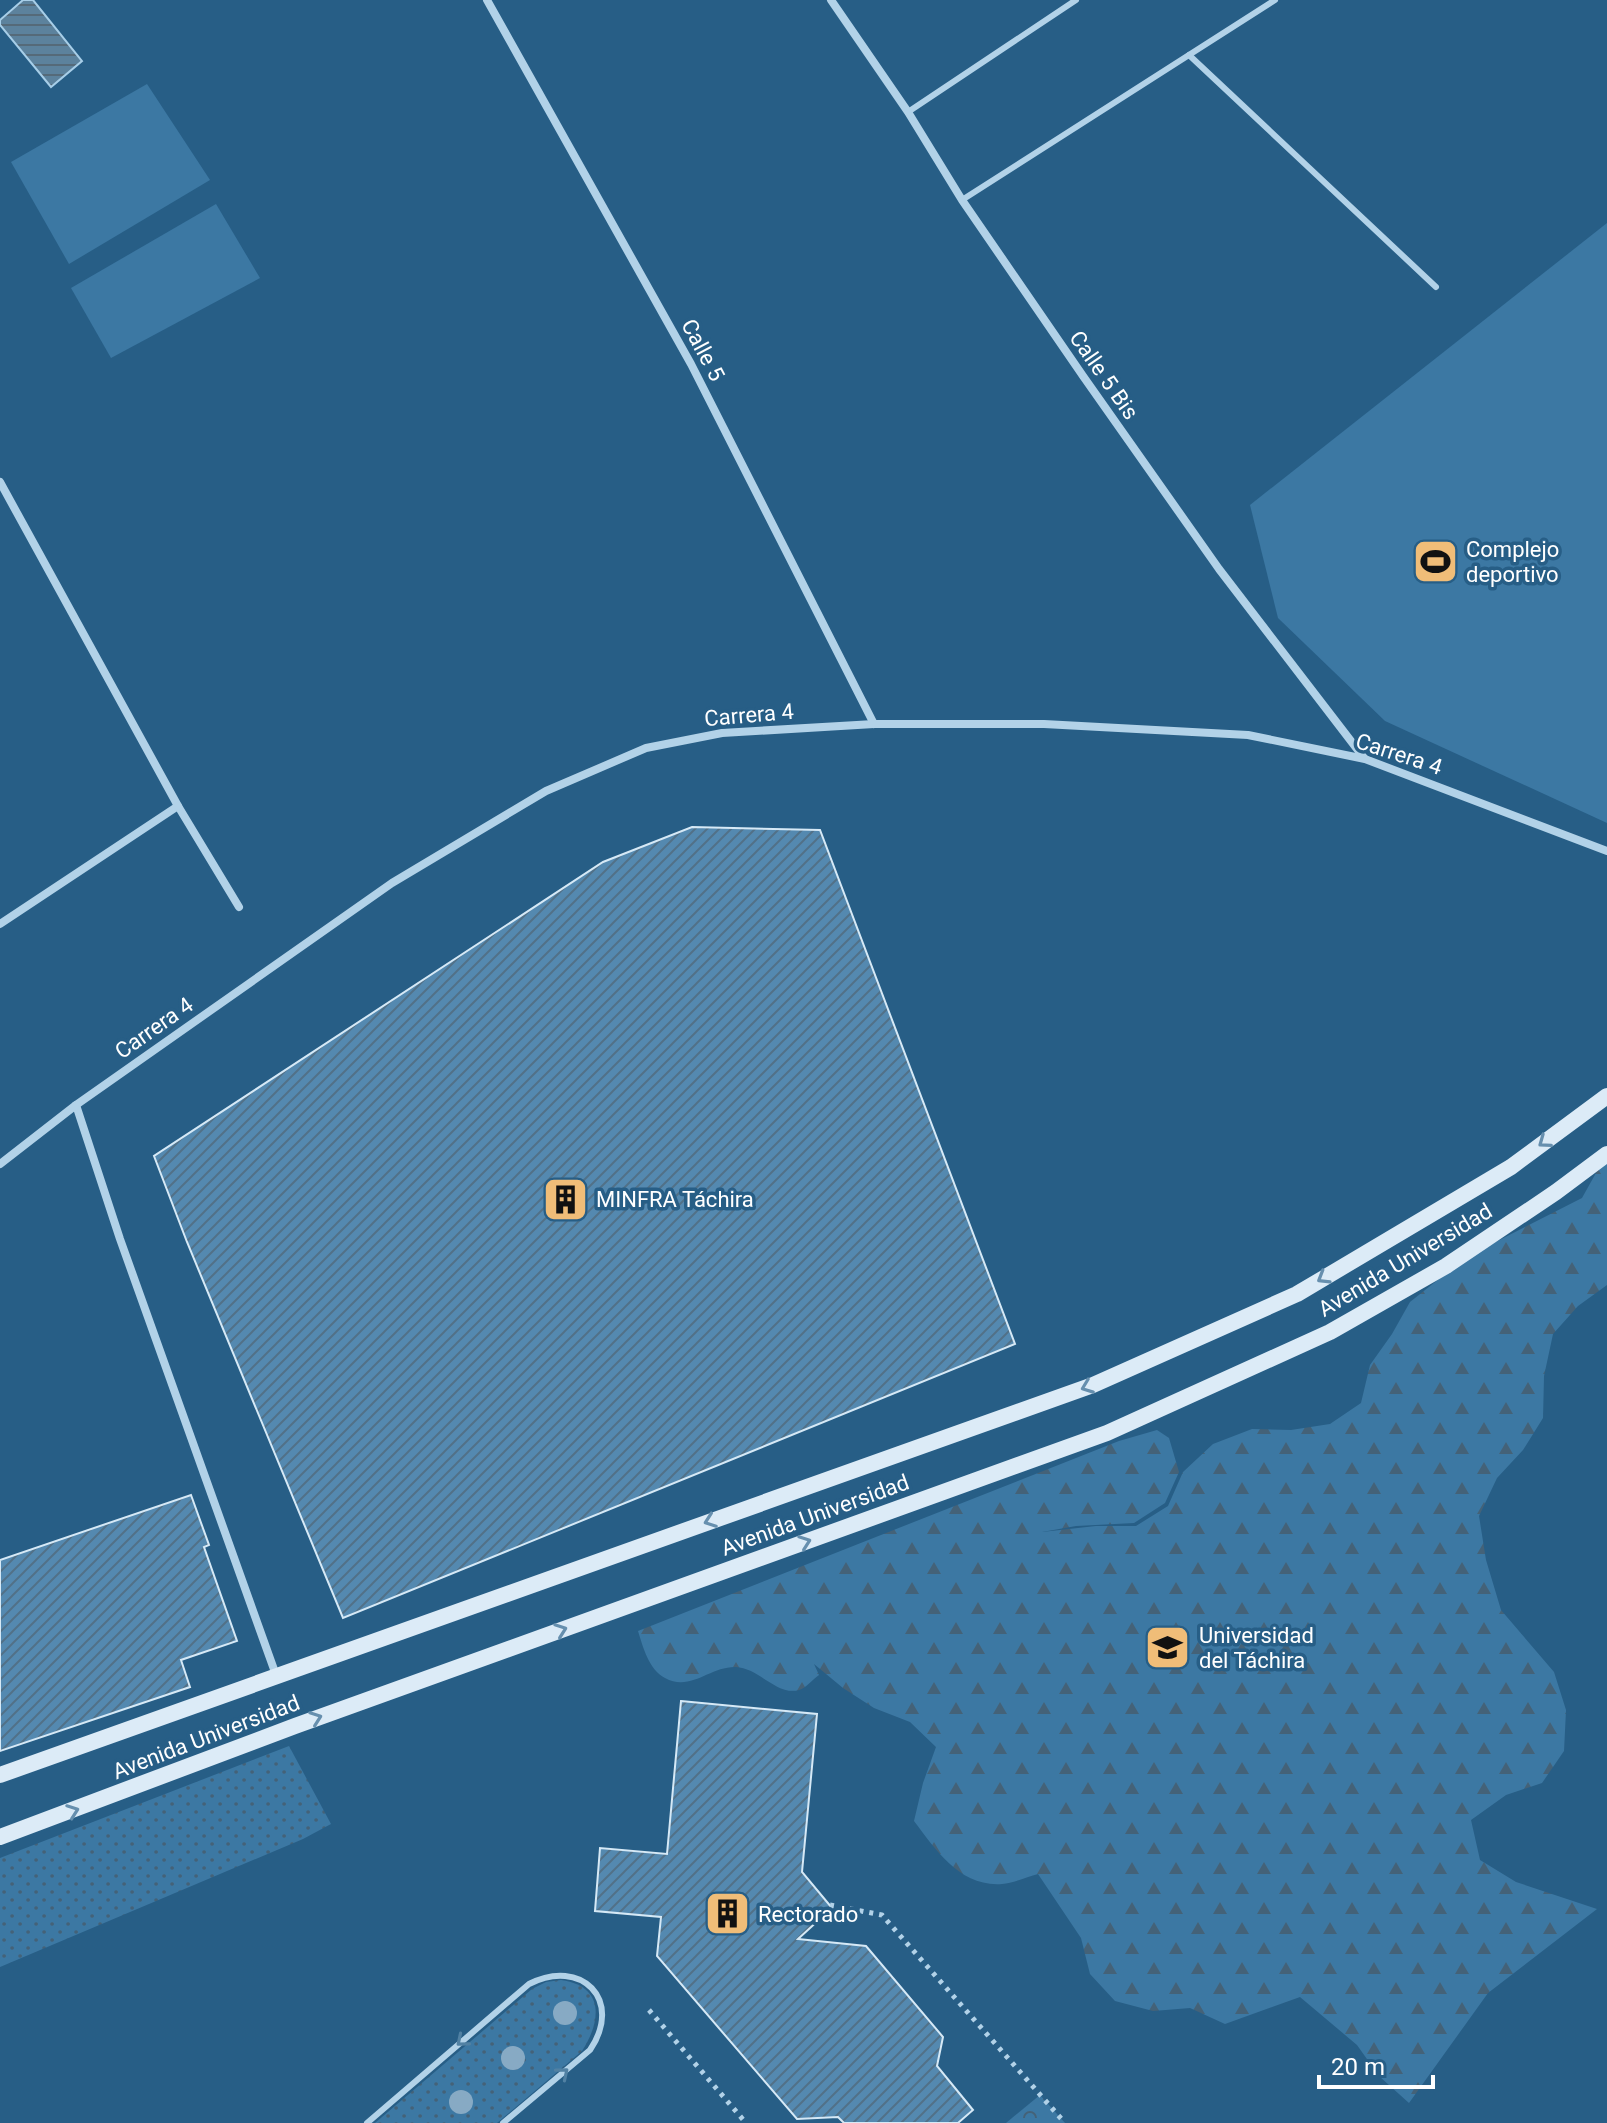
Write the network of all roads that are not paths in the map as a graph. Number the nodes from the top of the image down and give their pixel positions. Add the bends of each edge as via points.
1 (487, 0) edge
2 (831, 0) edge
3 (1076, 0) edge
4 (1275, 0) edge
5 (1189, 55) junction
6 (908, 112) junction
7 (962, 200) junction
8 (1436, 287) dead end
9 (0, 482) edge
10 (874, 724) junction
11 (1365, 759) junction
12 (178, 806) junction
13 (1607, 851) edge
14 (239, 907) dead end
15 (0, 924) edge
16 (1607, 1096) edge
17 (76, 1105) junction
18 (1607, 1154) edge
19 (0, 1164) edge
20 (276, 1675) junction
21 (0, 1775) edge
22 (0, 1837) edge
23 (367, 2123) edge
24 (503, 2123) edge

1 - 10 street, Calle 5 via 691,364
2 - 6 street, Calle 5 Bis
3 - 6 lane
4 - 5 lane
5 - 7 lane
5 - 8 lane
6 - 7 street, Calle 5 Bis
7 - 11 street, Calle 5 Bis via 1219,569
9 - 12 street
10 - 11 street, Carrera 4 via 1044,724 1248,735
10 - 17 street, Carrera 4 via 722,733 646,748 546,791 392,883
11 - 13 street, Carrera 4
12 - 14 street
12 - 15 street
16 -> 20 street, Avenida Universidad via 1511,1167 1297,1294 1093,1385
17 - 19 street, Carrera 4
17 - 20 street
22 -> 18 street, Avenida Universidad via 1107,1433 1330,1332 1446,1266
20 - 21 street, Avenida Universidad
24 -> 23 lane via 590,2050 599,2035 601,2003 577,1976 545,1976 529,1984

